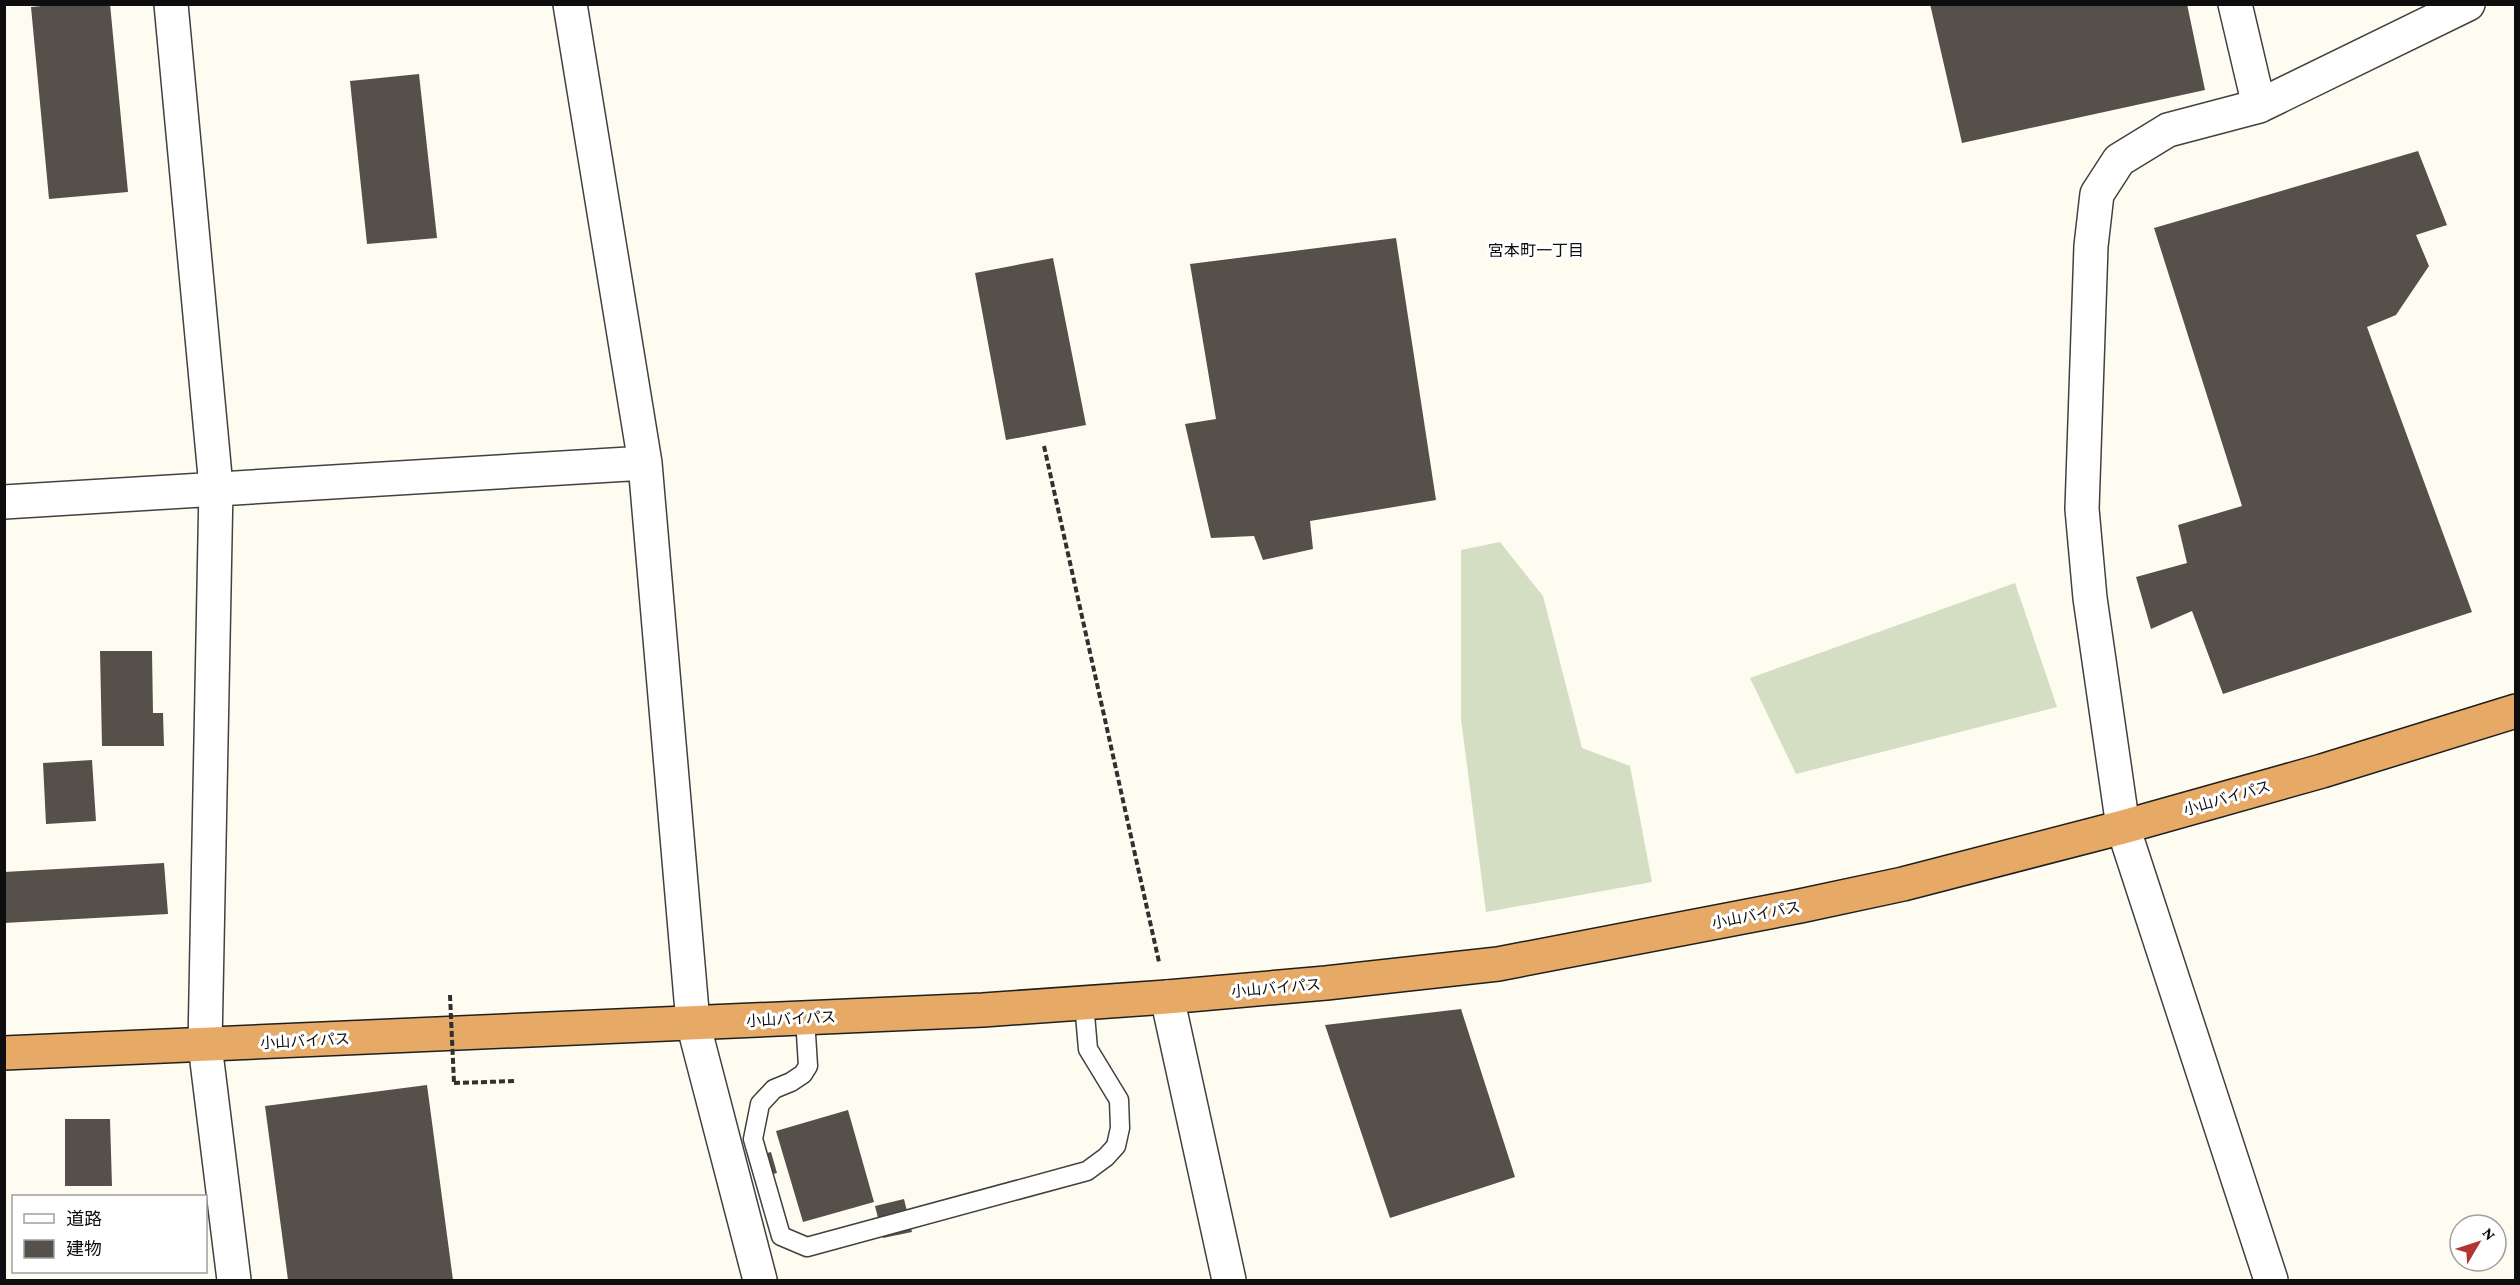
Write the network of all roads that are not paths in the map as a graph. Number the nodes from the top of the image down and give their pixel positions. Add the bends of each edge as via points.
1 (171, 4) edge
2 (570, 4) edge
3 (2235, 4) edge
4 (2468, 4) edge
5 (2259, 106) junction
6 (645, 463) junction
7 (216, 487) junction
8 (4, 502) edge
9 (2516, 711) edge
10 (2123, 827) junction
11 (1167, 997) junction
12 (1084, 1003) junction
13 (805, 1018) junction
14 (693, 1023) junction
15 (206, 1045) junction
16 (4, 1053) edge
17 (234, 1281) edge
18 (760, 1281) edge
19 (1229, 1281) edge
20 (2271, 1281) edge

1 - 7 street
2 - 6 street
3 - 5 street
4 - 5 street
5 - 10 street via 2168,130 2119,159 2097,194 2091,246 2082,509 2090,598
6 - 7 street
6 - 14 street
7 - 8 street
7 - 15 street
9 - 10 highway, 小山バイパス
10 - 11 highway, 小山バイパス via 1903,884 1498,964
10 - 20 street
11 - 12 highway, 小山バイパス
11 - 19 street
12 - 13 highway, 小山バイパス
12 - 13 lane via 1088,1050 1119,1100 1116,1146 1106,1157 1087,1171 807,1246 781,1236 753,1139 760,1104 774,1089 803,1074 808,1065
13 - 14 highway, 小山バイパス
14 - 15 highway, 小山バイパス
14 - 18 street
15 - 16 highway, 小山バイパス
15 - 17 street

